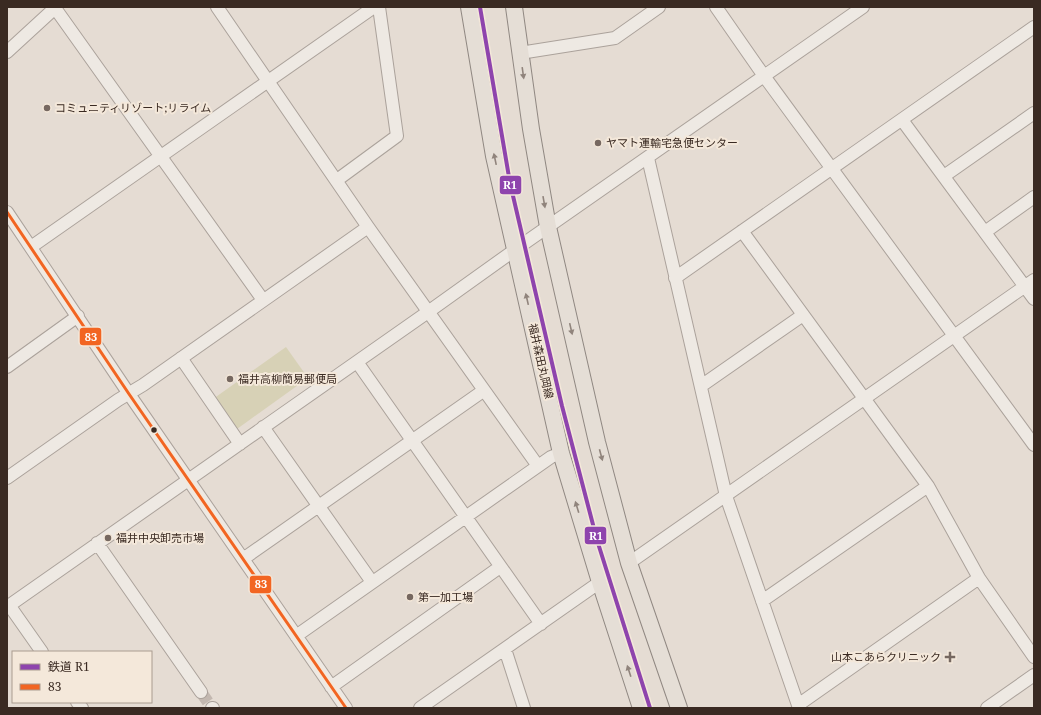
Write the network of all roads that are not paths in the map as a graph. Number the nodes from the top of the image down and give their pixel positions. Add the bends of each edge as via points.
1 (56, 7) edge
2 (217, 7) edge
3 (374, 7) edge
4 (379, 7) edge
5 (469, 7) edge
6 (514, 7) edge
7 (659, 7) edge
8 (716, 7) edge
9 (862, 7) edge
10 (1034, 27) edge
11 (7, 52) edge
12 (520, 53) junction
13 (764, 76) junction
14 (269, 82) junction
15 (1034, 113) edge
16 (902, 120) junction
17 (162, 157) junction
18 (648, 158) junction
19 (832, 168) junction
20 (944, 176) junction
21 (336, 180) junction
22 (1034, 197) edge
23 (8, 214) edge
24 (368, 227) junction
25 (548, 227) junction
26 (742, 232) junction
27 (985, 232) junction
28 (31, 247) junction
29 (516, 249) junction
30 (675, 278) junction
31 (1029, 283) edge
32 (1034, 299) edge
33 (263, 300) junction
34 (428, 312) junction
35 (803, 315) junction
36 (78, 316) junction
37 (954, 336) junction
38 (181, 358) junction
39 (357, 362) junction
40 (7, 367) edge
41 (701, 386) junction
42 (484, 391) junction
43 (129, 394) junction
44 (865, 399) junction
45 (263, 427) junction
46 (412, 441) junction
47 (240, 444) junction
48 (1034, 444) edge
49 (561, 453) junction
50 (538, 466) junction
51 (7, 478) edge
52 (189, 479) junction
53 (928, 486) junction
54 (726, 496) junction
55 (319, 506) junction
56 (465, 517) junction
57 (97, 543) junction
58 (243, 559) junction
59 (630, 563) junction
60 (500, 567) junction
61 (978, 578) junction
62 (372, 582) junction
63 (600, 582) junction
64 (762, 601) junction
65 (8, 606) edge
66 (541, 624) junction
67 (296, 636) junction
68 (505, 649) junction
69 (41, 651) edge
70 (1034, 657) edge
71 (1034, 675) edge
72 (331, 687) junction
73 (201, 692) tunnel mouth
74 (798, 707) edge
75 (346, 708) edge
76 (420, 708) edge
77 (524, 708) edge
78 (641, 708) edge
79 (679, 708) edge
80 (987, 708) edge

1 - 11 street
1 - 17 street
2 - 14 street
3 - 14 street
4 - 21 street via 397,136
29 -> 5 main road, 福井森田丸岡線 via 494,156
6 - 12 main road
7 - 12 street via 615,38
8 - 13 street
9 - 13 street
10 - 16 street
12 -> 25 main road
13 - 18 street
13 - 19 street
14 - 17 street
14 - 21 street
15 - 20 street
16 - 19 street
16 - 20 street
17 - 28 street
17 - 33 street
18 - 25 street
18 - 30 street
19 - 26 street
19 - 37 street
20 - 27 street
21 - 24 street
22 - 27 street
23 - 28 street
24 - 33 street
24 - 34 street
25 - 29 street
25 -> 59 main road via 598,442
26 - 30 street
26 - 35 street
27 - 31 street
28 - 36 street
29 - 34 street
49 -> 29 main road, 福井森田丸岡線
30 - 41 street
31 - 32 street
31 - 37 street
33 - 38 street
34 - 39 street
34 - 42 street
35 - 41 street
35 - 44 street
36 - 40 street
36 - 43 street
37 - 44 street
37 - 48 street
38 - 43 street
38 - 47 street
39 - 45 street
39 - 46 street
41 - 54 street
42 - 46 street
42 - 50 street
43 - 51 street
43 - 52 street
44 - 53 street
44 - 54 street
45 - 47 street
45 - 55 street
46 - 55 street
46 - 56 street
47 - 52 street
49 - 50 street via 551,456
63 -> 49 main road, 福井森田丸岡線
50 - 56 street
52 - 57 street
52 - 58 street
53 - 61 street
53 - 64 street
54 - 59 street
54 - 64 street
55 - 58 street
55 - 62 street
56 - 60 street
56 - 62 street
57 - 65 street
57 - 73 street
58 - 67 street
59 - 79 main road
60 - 66 street
60 - 72 street
61 - 70 street
61 - 74 street
62 - 67 street
63 - 66 street
78 -> 63 main road, 福井森田丸岡線
64 - 74 street
65 - 69 street
66 - 68 street
67 - 72 street
68 - 76 street
68 - 77 street
71 - 80 street
72 - 75 street

